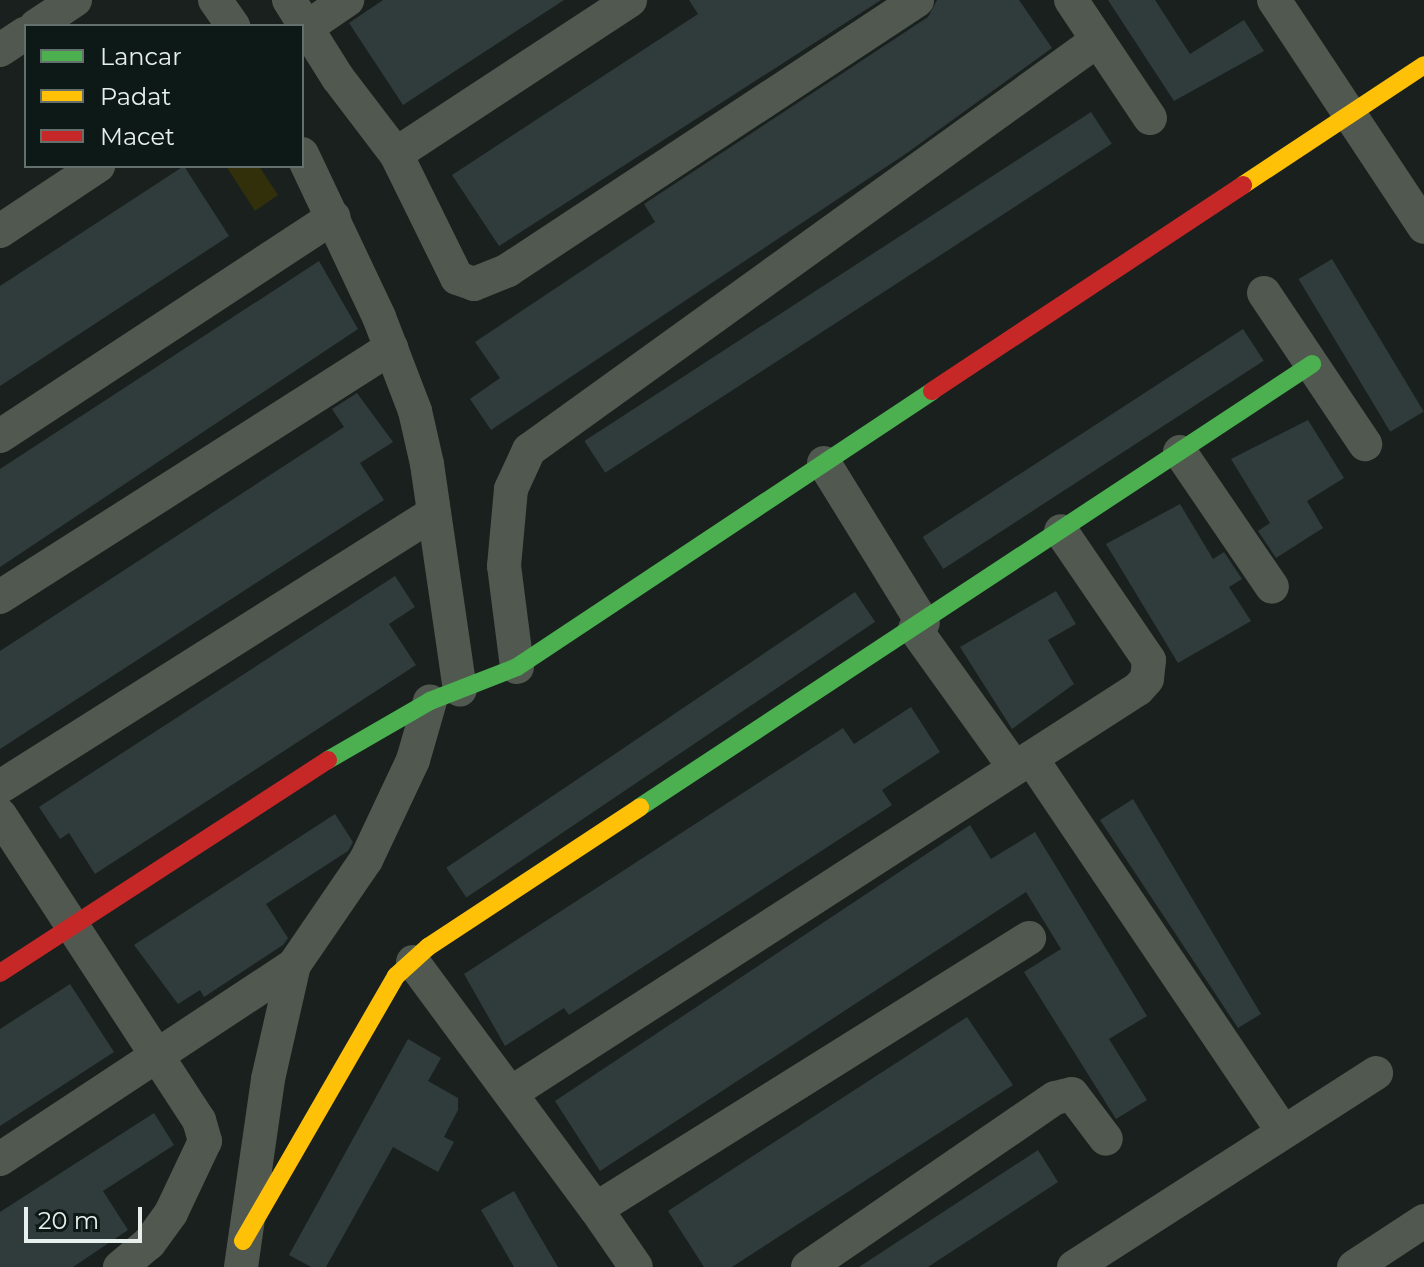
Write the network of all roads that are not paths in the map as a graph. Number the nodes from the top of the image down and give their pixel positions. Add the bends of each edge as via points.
1 (75, 0) edge
2 (215, 0) edge
3 (347, 0) edge
4 (630, 0) edge
5 (917, 0) edge
6 (1071, 0) edge
7 (1274, 0) edge
8 (298, 14) edge
9 (39, 24) edge
10 (232, 24) edge
11 (24, 34) edge
12 (1098, 40) junction
13 (0, 50) edge
14 (1424, 65) edge
15 (1349, 114) junction
16 (1150, 118) dead end
17 (396, 154) junction
18 (304, 158) edge
19 (95, 168) edge
20 (333, 217) junction
21 (1424, 227) edge
22 (0, 231) edge
23 (1264, 293) dead end
24 (391, 348) junction
25 (1312, 364) junction
26 (0, 436) edge
27 (1365, 444) dead end
28 (1180, 452) junction
29 (824, 463) junction
30 (434, 513) junction
31 (1061, 531) junction
32 (1272, 587) dead end
33 (0, 597) edge
34 (919, 626) junction
35 (517, 667) junction
36 (445, 696) junction
37 (1023, 763) junction
38 (0, 787) edge
39 (0, 815) edge
40 (72, 926) junction
41 (1029, 938) dead end
42 (413, 962) junction
43 (294, 965) junction
44 (0, 973) edge
45 (158, 1058) junction
46 (1376, 1073) dead end
47 (511, 1093) junction
48 (1283, 1131) junction
49 (1106, 1139) dead end
50 (0, 1159) edge
51 (596, 1209) junction
52 (1424, 1221) edge
53 (242, 1254) edge
54 (120, 1267) edge
55 (636, 1267) edge
56 (808, 1267) edge
57 (1074, 1267) edge
58 (1354, 1267) edge

1 - 9 street
2 - 10 street
3 - 8 street
4 - 17 street
5 - 17 street via 491,280 474,284 457,278
6 - 12 street
7 - 15 street
8 - 17 street
11 - 13 street
12 - 16 street
12 - 35 street via 529,450 511,489 504,566
14 - 15 street
15 - 21 street
15 - 29 street
18 - 20 street
19 - 22 street
20 - 24 street
20 - 26 street
23 - 25 street
24 - 30 street via 415,411
24 - 33 street
25 - 27 street
25 - 28 street
28 - 31 street
28 - 32 street
29 - 34 street
29 - 35 street
30 - 36 street
30 - 38 street
31 - 34 street
31 - 37 street via 1149,660 1150,669 1138,689
34 - 37 street
34 - 42 street via 516,888
35 - 36 street
36 - 40 street via 358,741
36 - 43 street via 366,860
37 - 47 street
37 - 48 street
39 - 40 street
40 - 44 street
40 - 45 street
41 - 51 street
42 - 47 street
42 - 53 street via 396,976 358,1038
43 - 45 street
43 - 53 street via 268,1079
45 - 50 street
45 - 54 street via 199,1120 205,1141 171,1213 149,1243
46 - 48 street
47 - 51 street
48 - 57 street
49 - 56 street via 1072,1094 1055,1098
51 - 55 street
52 - 58 street

